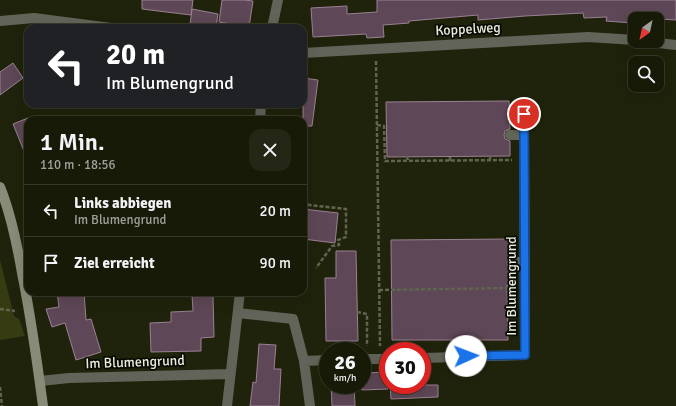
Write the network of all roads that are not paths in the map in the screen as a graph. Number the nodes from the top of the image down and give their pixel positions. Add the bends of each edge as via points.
1 (278, 0) edge
2 (0, 20) edge
3 (80, 24) edge
4 (273, 24) edge
5 (628, 39) edge
6 (664, 44) edge
7 (676, 45) edge
8 (307, 53) edge
9 (524, 114) dead end
10 (510, 135) dead end
11 (524, 135) junction
12 (0, 187) edge
13 (513, 262) dead end
14 (524, 262) junction
15 (24, 282) edge
16 (27, 296) edge
17 (240, 296) edge
18 (238, 313) junction
19 (431, 358) edge
20 (319, 360) edge
21 (304, 361) junction
22 (230, 374) junction
23 (40, 380) junction
24 (43, 406) edge
25 (227, 406) edge
26 (310, 406) edge

1 - 4 street
2 - 3 street via 34,18
5 - 8 street, Koppelweg via 588,36
6 - 7 street
9 - 11 street, Im Blumengrund
10 - 11 street
11 - 14 street, Im Blumengrund
12 - 15 street via 7,205
13 - 14 street
14 - 19 street, Im Blumengrund via 525,355
16 - 23 street
17 - 18 street
18 - 21 street via 293,319
18 - 22 street
20 - 21 street
21 - 26 street
22 - 23 street, Im Blumengrund
22 - 25 street
23 - 24 street

